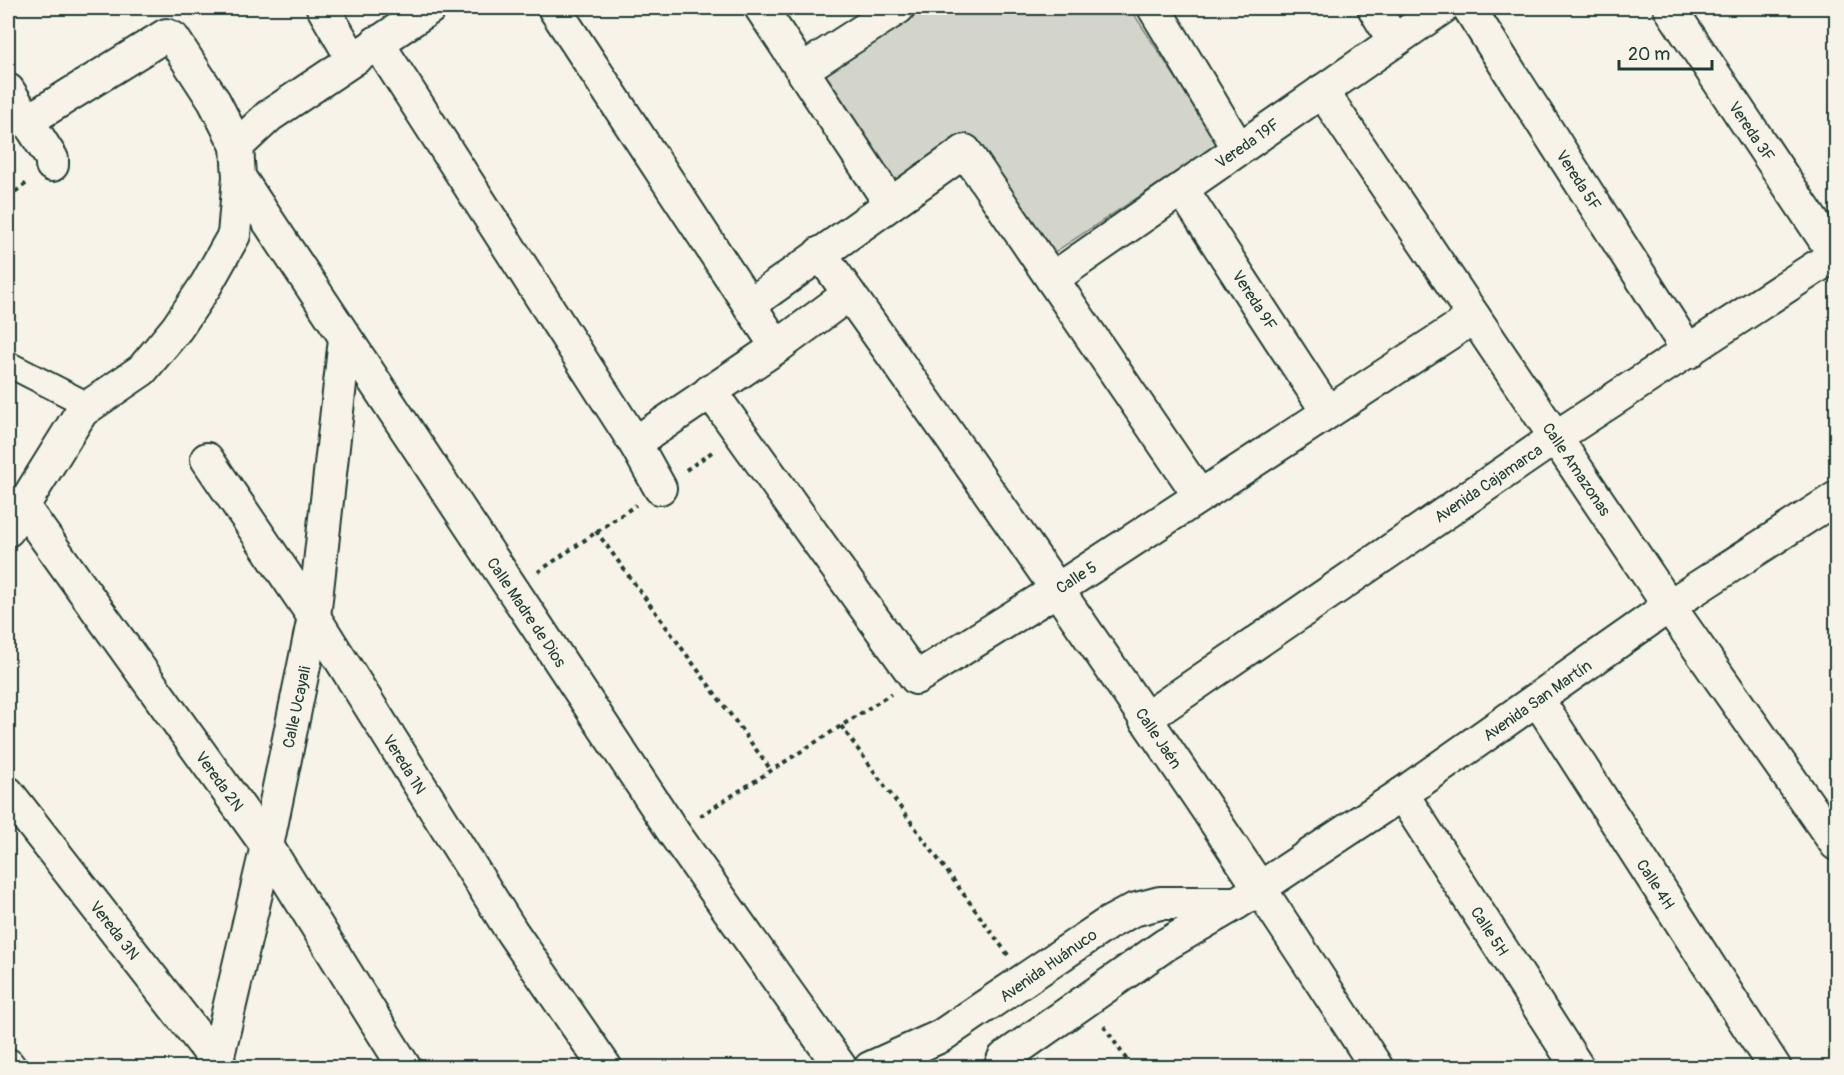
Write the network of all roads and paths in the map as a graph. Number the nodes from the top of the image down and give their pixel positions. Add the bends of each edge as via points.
1 (323, 8) edge
2 (430, 8) edge
3 (554, 8) edge
4 (761, 8) edge
5 (898, 8) edge
6 (1154, 8) edge
7 (1374, 8) edge
8 (1442, 8) edge
9 (1469, 8) edge
10 (1670, 8) edge
11 (1394, 41) junction
12 (365, 50) junction
13 (802, 70) junction
14 (8, 90) edge
15 (1322, 91) junction
16 (29, 120) junction
17 (237, 146) junction
18 (1239, 149) junction
19 (52, 165) dead end
20 (239, 177) junction
21 (1182, 189) junction
22 (890, 203) junction
23 (820, 253) junction
24 (1836, 254) edge
25 (1052, 279) junction
26 (849, 294) junction
27 (749, 304) junction
28 (1474, 317) junction
29 (345, 339) junction
30 (777, 347) junction
31 (1689, 352) junction
32 (8, 364) edge
33 (710, 391) junction
34 (90, 406) junction
35 (1327, 411) junction
36 (740, 433) junction
37 (1556, 436) junction
38 (635, 443) junction
39 (207, 459) dead end
40 (660, 488) junction
41 (1199, 495) junction
42 (1836, 501) edge
43 (15, 517) edge
44 (596, 531) junction
45 (1058, 589) junction
46 (513, 590) junction
47 (1669, 606) junction
48 (315, 617) junction
49 (916, 678) junction
50 (1538, 700) junction
51 (1145, 719) junction
52 (841, 726) junction
53 (771, 770) junction
54 (8, 793) edge
55 (1402, 794) junction
56 (674, 833) junction
57 (1836, 844) edge
58 (267, 846) junction
59 (1249, 895) junction
60 (1026, 980) junction
61 (1086, 1000) junction
62 (1002, 1063) edge
63 (217, 1065) edge
64 (405, 1068) edge
65 (606, 1068) edge
66 (841, 1068) edge
67 (870, 1068) edge
68 (1132, 1068) edge
69 (1377, 1068) edge
70 (1578, 1068) edge
71 (1775, 1068) edge

1 - 12 street
2 - 12 street
3 - 27 street
4 - 13 street
5 - 13 street
6 - 18 street
7 - 11 street
8 - 11 street, Vereda 19F
9 - 31 street, Vereda 5F
10 - 24 street, Vereda 3F
11 - 15 street, Vereda 19F
12 - 17 street via 269,116
12 - 38 street
13 - 22 street
14 - 16 street
15 - 18 street, Vereda 19F
15 - 28 street, Calle Amazonas
16 - 17 street via 170,35 214,101
16 - 19 street
17 - 20 street, Calle Madre de Dios
18 - 21 street, Vereda 19F
20 - 29 street, Calle Madre de Dios
20 - 34 street via 234,235 206,285 142,370
21 - 25 street, Vereda 19F
21 - 35 street, Vereda 9F
22 - 23 street
22 - 25 street via 965,151
23 - 26 street, Calle Jaén
23 - 27 street
24 - 31 street, Avenida Cajamarca
25 - 41 street
26 - 30 street
26 - 45 street, Calle Jaén
27 - 30 street
28 - 35 street, Calle 5
28 - 37 street, Calle Amazonas
29 - 46 street, Calle Madre de Dios
29 - 48 street, Calle Ucayali
30 - 33 street
31 - 37 street, Avenida Cajamarca
32 - 34 street
33 - 36 street
33 - 38 street
34 - 43 street via 82,411
35 - 41 street, Calle 5
36 - 40 path
36 - 49 street
37 - 47 street, Calle Amazonas
37 - 51 street, Avenida Cajamarca
38 - 40 street
39 - 48 street, Vereda 1N
40 - 44 path
41 - 45 street, Calle 5
42 - 47 street, Avenida San Martín
43 - 58 street, Vereda 2N
44 - 46 path
44 - 53 path
45 - 49 street, Calle 5
45 - 51 street, Calle Jaén
46 - 56 street, Calle Madre de Dios
47 - 50 street, Avenida San Martín
47 - 57 street, Calle Amazonas
48 - 58 street, Calle Ucayali
48 - 65 street, Vereda 1N via 512,932
49 - 52 path
50 - 55 street, Avenida San Martín
50 - 71 street, Calle 4H
51 - 59 street, Calle Jaén
52 - 53 path
52 - 60 path
53 - 56 path
54 - 63 street, Vereda 3N
55 - 59 street, Avenida San Martín
55 - 70 street, Calle 5H
56 - 66 street, Calle Madre de Dios
58 - 63 street, Calle Ucayali
58 - 64 street, Vereda 2N
59 - 60 street, Avenida Huánuco via 1160,903 1133,910
59 - 61 street, Avenida San Martín via 1165,945
59 - 69 street, Calle Jaén
60 - 67 street, Avenida Huánuco via 941,1036
61 - 62 street, Avenida San Martín
61 - 68 path

